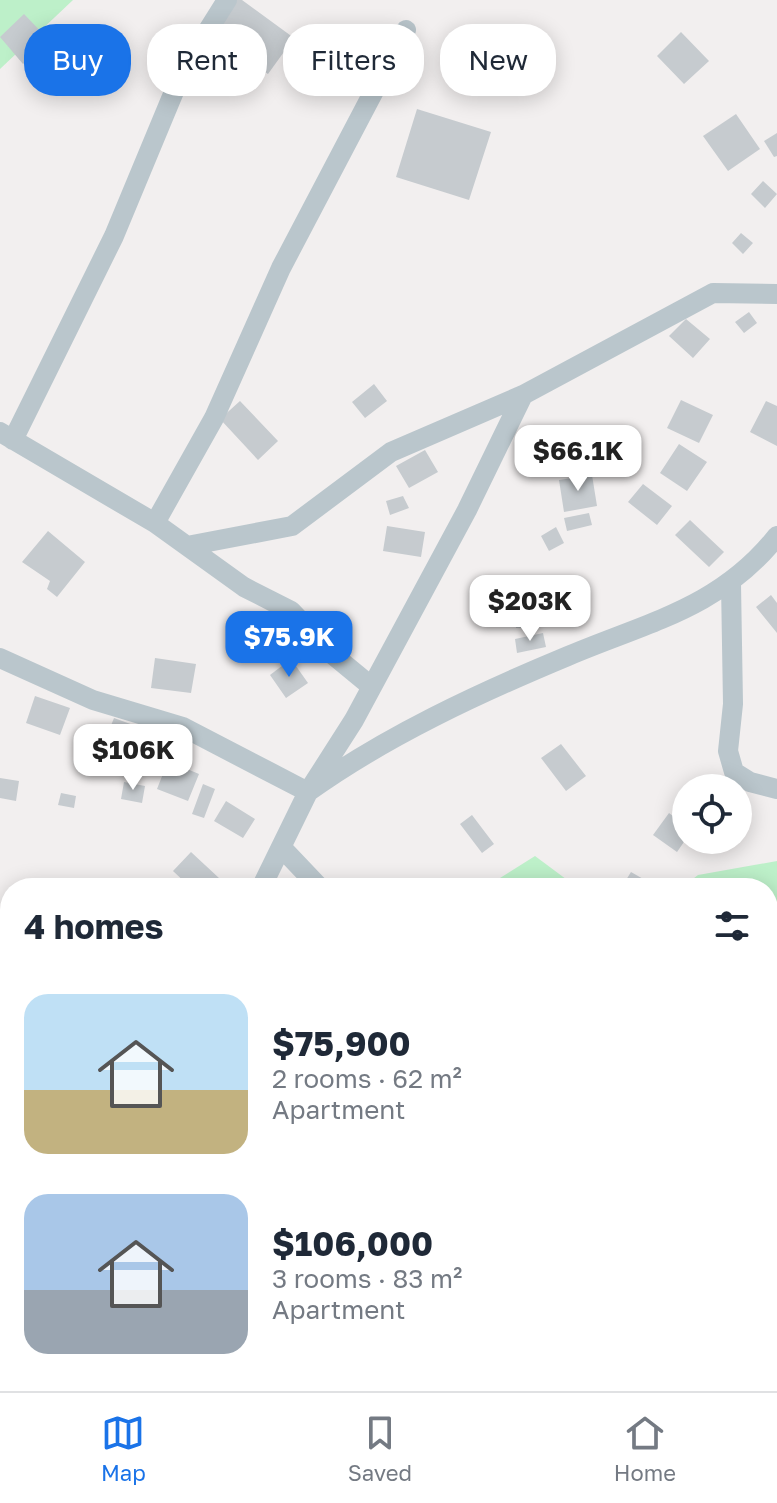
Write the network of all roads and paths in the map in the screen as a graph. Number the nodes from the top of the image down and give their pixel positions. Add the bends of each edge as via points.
1 (227, 0) edge
2 (371, 96) edge
3 (777, 294) edge
4 (523, 395) junction
5 (6, 436) edge
6 (155, 523) junction
7 (777, 536) edge
8 (187, 546) junction
9 (731, 584) junction
10 (0, 658) edge
11 (372, 687) junction
12 (777, 789) edge
13 (308, 792) junction
14 (282, 848) junction
15 (266, 878) edge
16 (310, 878) edge

1 - 5 street via 183,70 114,236
2 - 6 street via 281,268 214,418
3 - 4 street via 713,293
4 - 8 street via 391,452 292,526
4 - 11 street
5 - 6 street
6 - 8 street
7 - 9 street
8 - 11 street via 244,587 291,611
9 - 12 street via 733,704 728,751 734,772
9 - 13 street via 616,640 569,655 440,714 344,766
10 - 13 street via 93,700 183,727
11 - 13 street
13 - 14 street
14 - 15 street
14 - 16 street

